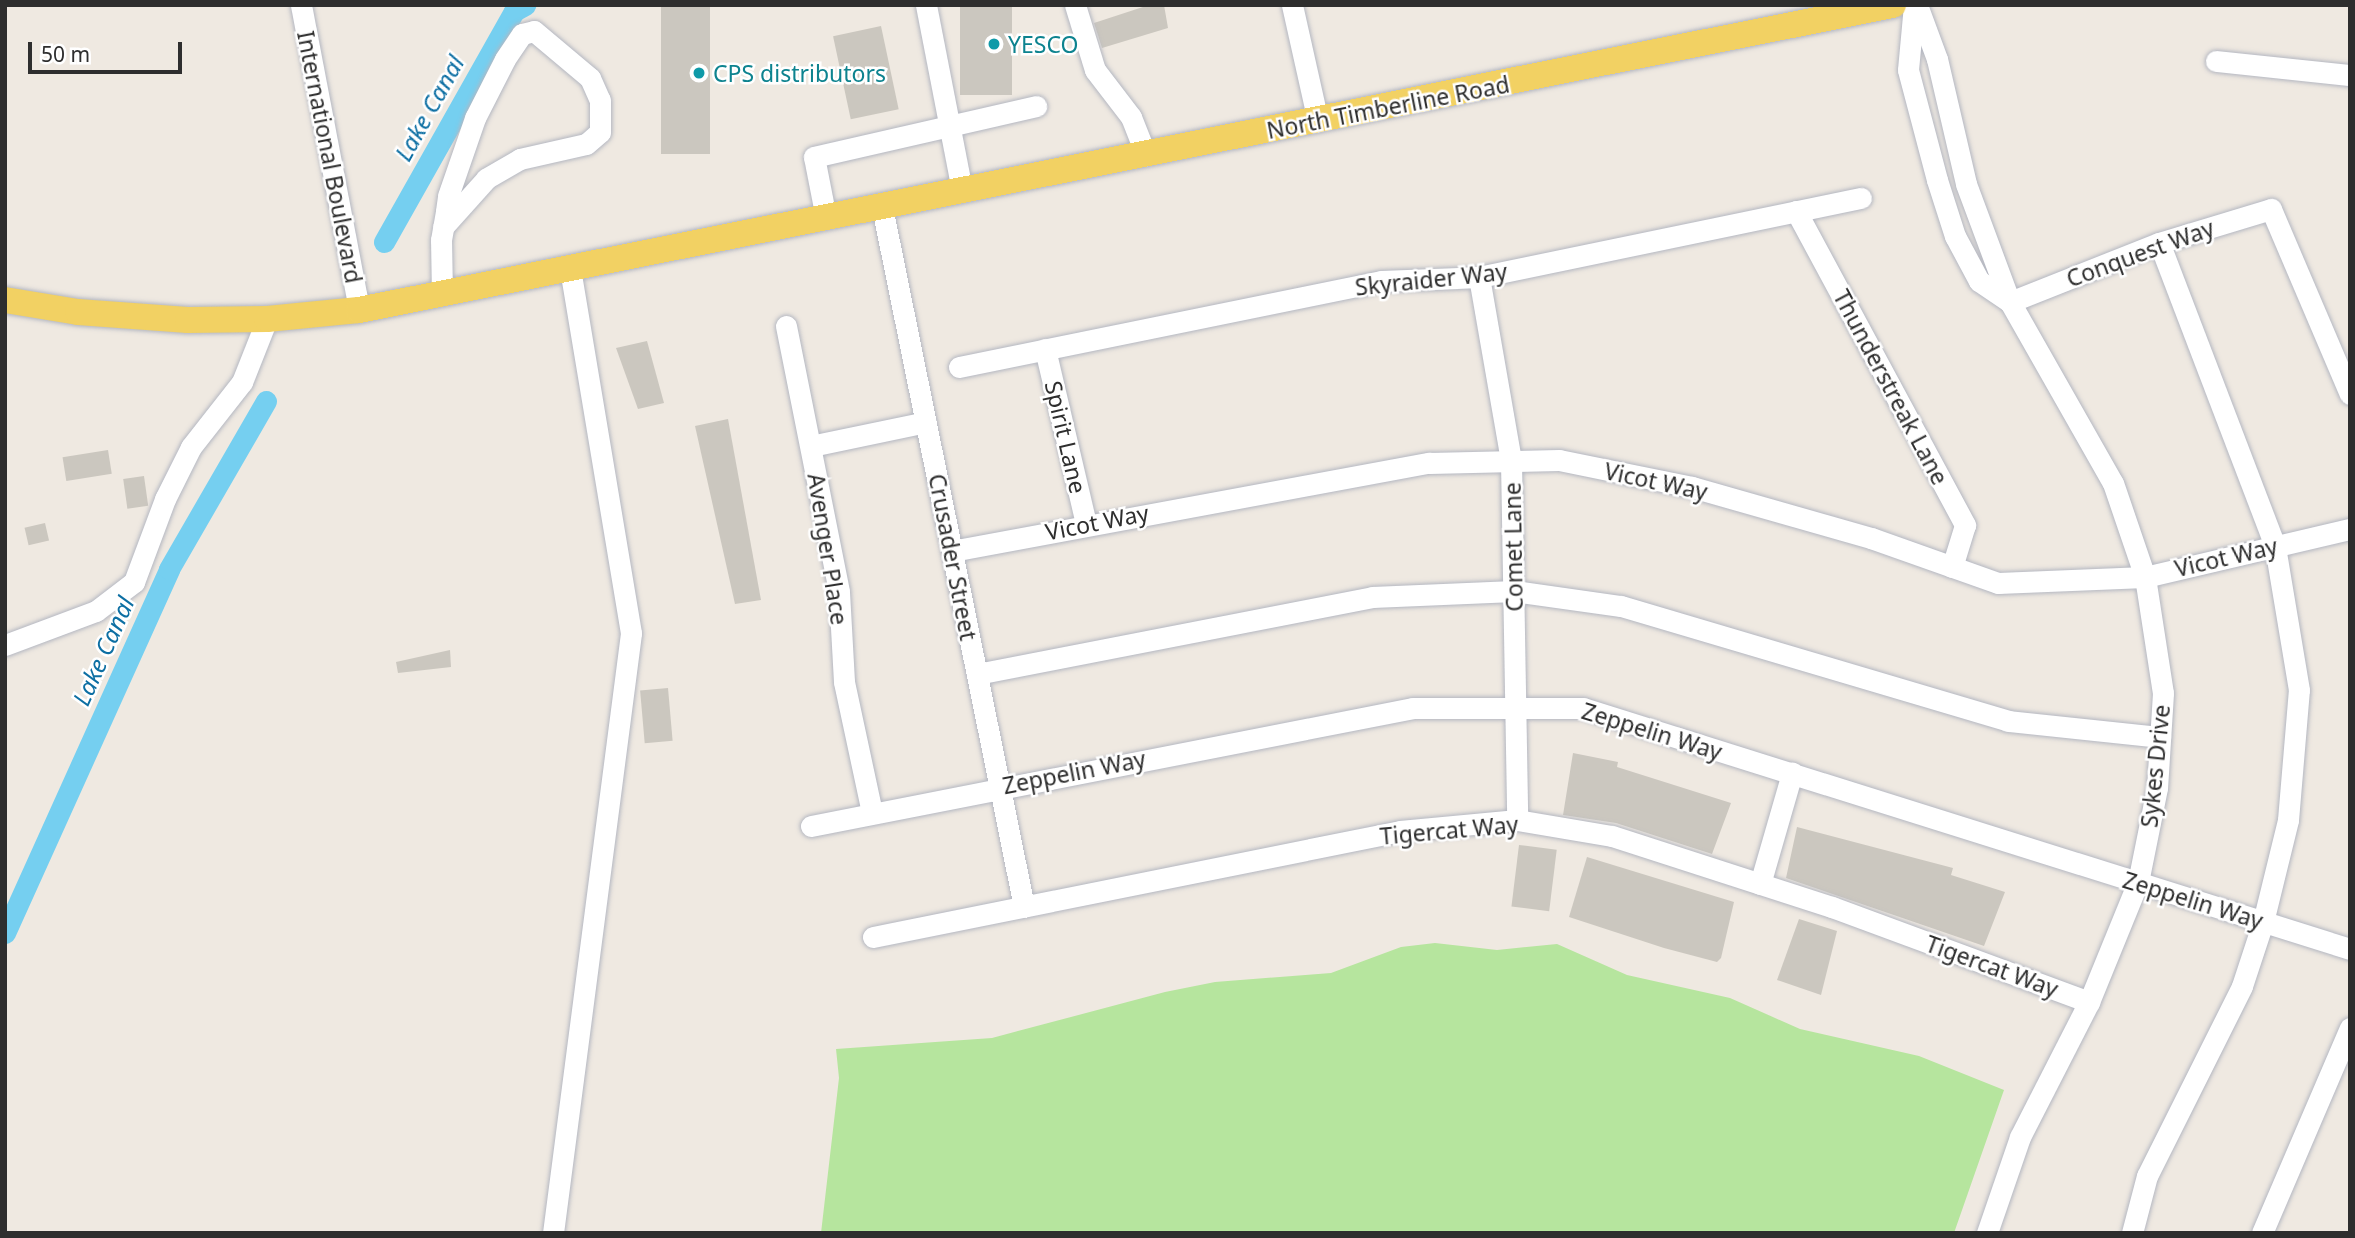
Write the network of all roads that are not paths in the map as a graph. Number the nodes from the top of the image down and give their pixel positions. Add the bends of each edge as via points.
1 (302, 5) edge
2 (926, 5) edge
3 (1075, 5) edge
4 (1292, 5) edge
5 (1893, 5) edge
6 (1916, 5) edge
7 (2216, 61) dead end
8 (2350, 75) edge
9 (1036, 106) dead end
10 (1318, 121) junction
11 (949, 125) junction
12 (1146, 155) junction
13 (962, 191) junction
14 (1861, 198) dead end
15 (882, 207) junction
16 (1796, 211) junction
17 (827, 218) junction
18 (443, 227) junction
19 (2159, 243) junction
20 (570, 269) junction
21 (1479, 277) junction
22 (442, 295) junction
23 (5, 300) edge
24 (2010, 302) junction
25 (359, 310) junction
26 (267, 319) junction
27 (786, 326) dead end
28 (1045, 349) junction
29 (959, 367) dead end
30 (2350, 394) edge
31 (926, 422) junction
32 (811, 446) junction
33 (1511, 461) junction
34 (1086, 524) junction
35 (2350, 528) edge
36 (2275, 546) junction
37 (952, 551) junction
38 (1952, 567) junction
39 (2145, 577) junction
40 (1514, 591) junction
41 (5, 645) edge
42 (977, 674) junction
43 (1515, 704) junction
44 (2160, 737) junction
45 (1792, 773) junction
46 (1000, 786) junction
47 (872, 813) junction
48 (1517, 820) junction
49 (811, 826) dead end
50 (2138, 882) junction
51 (1760, 884) junction
52 (1024, 907) junction
53 (2263, 922) junction
54 (873, 937) dead end
55 (2350, 949) edge
56 (2089, 1002) junction
57 (2350, 1028) edge
58 (553, 1233) edge
59 (1987, 1233) edge
60 (2132, 1233) edge
61 (2262, 1233) edge

1 - 25 street, International Boulevard
2 - 11 street
3 - 12 street via 1095,70 1131,117
4 - 10 street
5 - 10 main road, North Timberline Road
6 - 24 street, Sykes Drive via 1937,59 1966,184
6 - 24 street via 1908,70 1937,180 1955,236 1979,281
7 - 8 street
9 - 11 street
10 - 12 main road, North Timberline Road
11 - 13 street
11 - 17 street via 814,157
12 - 13 main road, North Timberline Road
13 - 15 main road, North Timberline Road
14 - 16 street, Skyraider Way
15 - 17 main road, North Timberline Road
15 - 31 street, Crusader Street
16 - 21 street, Skyraider Way
16 - 38 street, Thunderstreak Lane via 1965,525
17 - 20 main road, North Timberline Road
18 - 18 street via 475,118 505,59 522,34 534,31 590,78 600,100 600,132 586,144 520,159 486,179
18 - 22 street
19 - 24 street, Conquest Way
19 - 30 street, Conquest Way via 2271,208
19 - 36 street
20 - 22 main road, North Timberline Road
20 - 58 street via 631,633
21 - 28 street, Skyraider Way via 1381,281
21 - 33 street, Comet Lane
22 - 25 main road, North Timberline Road
23 - 26 main road, North Timberline Road via 78,312
24 - 39 street, Sykes Drive via 2113,483
25 - 26 main road, North Timberline Road
26 - 41 street via 242,382 191,447 165,499 134,582 96,611
27 - 32 street, Avenger Place
28 - 29 street, Skyraider Way
28 - 34 street, Spirit Lane
31 - 32 street
31 - 37 street, Crusader Street
32 - 47 street, Avenger Place via 839,592 844,682
33 - 34 street, Vicot Way via 1430,463
33 - 38 street, Vicot Way via 1559,460 1692,487
33 - 40 street, Comet Lane
34 - 37 street, Vicot Way
35 - 36 street, Vicot Way
36 - 39 street, Vicot Way
36 - 53 street via 2299,690 2288,820
37 - 42 street, Crusader Street
38 - 39 street, Vicot Way via 1998,583
39 - 44 street, Sykes Drive via 2163,693
40 - 42 street via 1372,597
40 - 43 street, Comet Lane
40 - 44 street via 1621,606 1946,707 2008,721
42 - 46 street, Crusader Street
43 - 45 street, Zeppelin Way via 1583,708
43 - 46 street, Zeppelin Way via 1413,708
43 - 48 street, Comet Lane
44 - 50 street, Sykes Drive via 2157,788
45 - 50 street, Zeppelin Way
45 - 51 street
46 - 47 street, Zeppelin Way
46 - 52 street, Crusader Street
47 - 49 street, Zeppelin Way
48 - 51 street, Tigercat Way via 1612,836
48 - 52 street, Tigercat Way via 1401,831
50 - 53 street, Zeppelin Way
50 - 56 street, Sykes Drive
51 - 56 street, Tigercat Way
52 - 54 street, Tigercat Way
53 - 55 street, Zeppelin Way
53 - 60 street via 2242,986 2147,1176
56 - 59 street, Sykes Drive via 2020,1137
57 - 61 street

